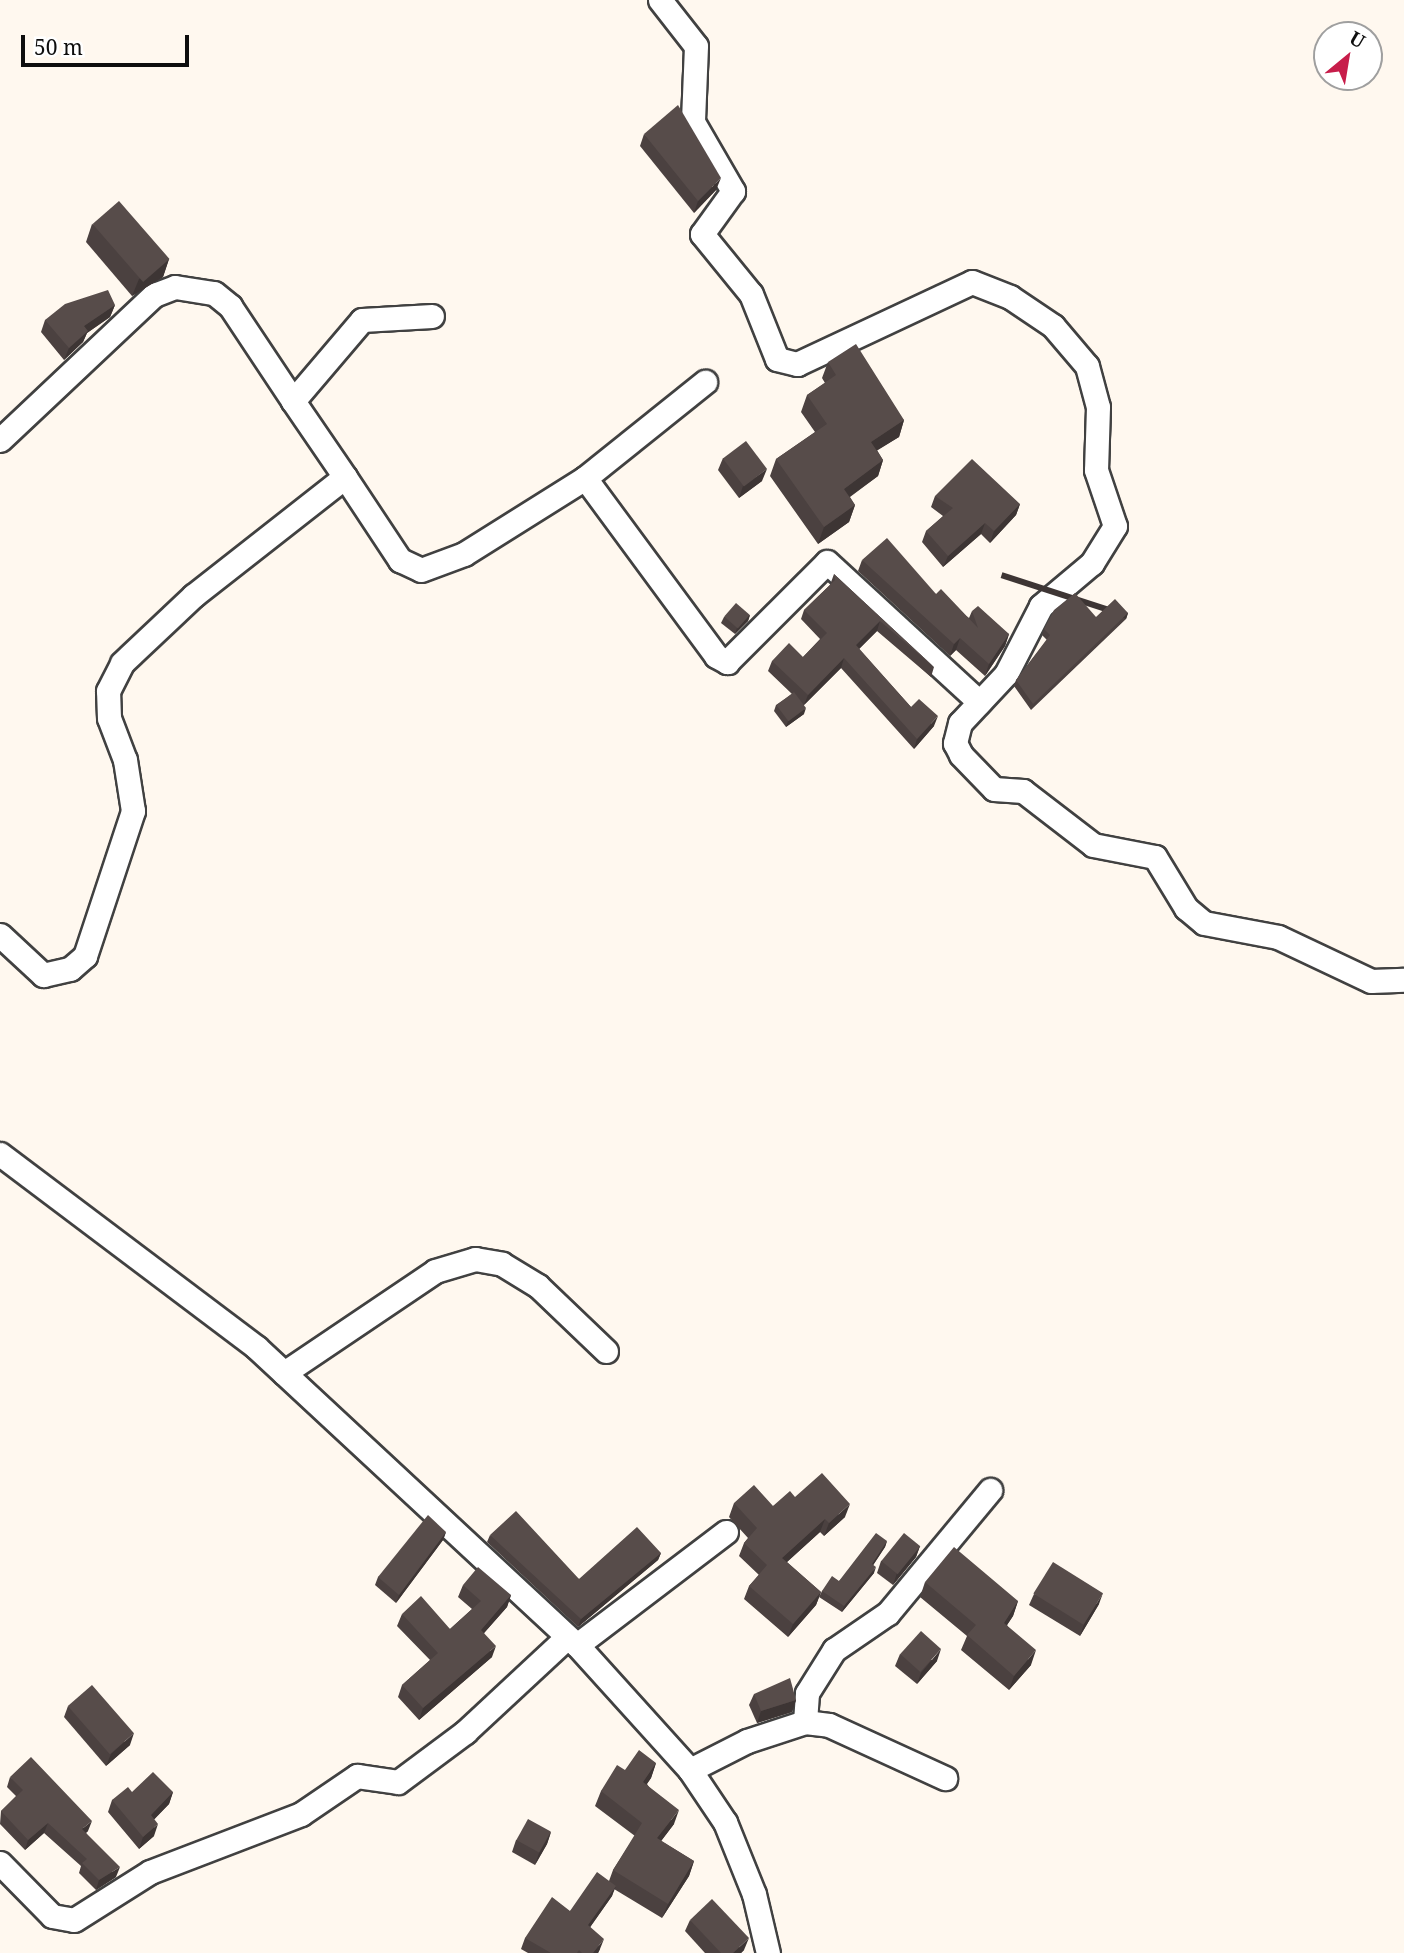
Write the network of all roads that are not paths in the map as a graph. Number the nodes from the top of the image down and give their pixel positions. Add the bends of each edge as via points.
1 (660, 0) edge
2 (432, 316) dead end
3 (705, 382) dead end
4 (293, 401) junction
5 (0, 440) edge
6 (345, 477) junction
7 (585, 478) junction
8 (979, 702) junction
9 (0, 935) edge
10 (1404, 980) edge
11 (0, 1154) edge
12 (606, 1351) dead end
13 (284, 1373) junction
14 (990, 1490) dead end
15 (726, 1532) dead end
16 (572, 1641) junction
17 (805, 1722) junction
18 (690, 1770) junction
19 (945, 1778) dead end
20 (0, 1863) edge
21 (768, 1953) edge

1 - 8 street via 696,46 693,122 733,191 702,234 751,294 777,359 797,364 972,282 1010,297 1053,326 1087,366 1098,407 1096,470 1115,526 1091,563 1028,623 1006,674
2 - 4 street via 362,320
3 - 7 street
4 - 5 street via 230,306 214,293 175,287 154,295
4 - 6 street
6 - 7 street via 400,560 421,570 464,554
6 - 9 street via 193,596 122,663 108,691 109,718 125,760 133,811 85,956 70,969 43,975
7 - 8 street via 720,660 731,660 827,562
8 - 10 street via 960,723 955,743 993,789 1023,791 1099,847 1155,858 1186,908 1204,923 1278,937 1370,981
11 - 13 street
12 - 13 street via 538,1286 502,1264 475,1259 435,1271
13 - 16 street
14 - 17 street via 888,1613 828,1658 807,1693
15 - 16 street
16 - 18 street
16 - 20 street via 398,1782 357,1776 301,1814 150,1871 74,1920 52,1916
17 - 18 street
17 - 19 street via 829,1725
18 - 21 street via 725,1822 754,1894

